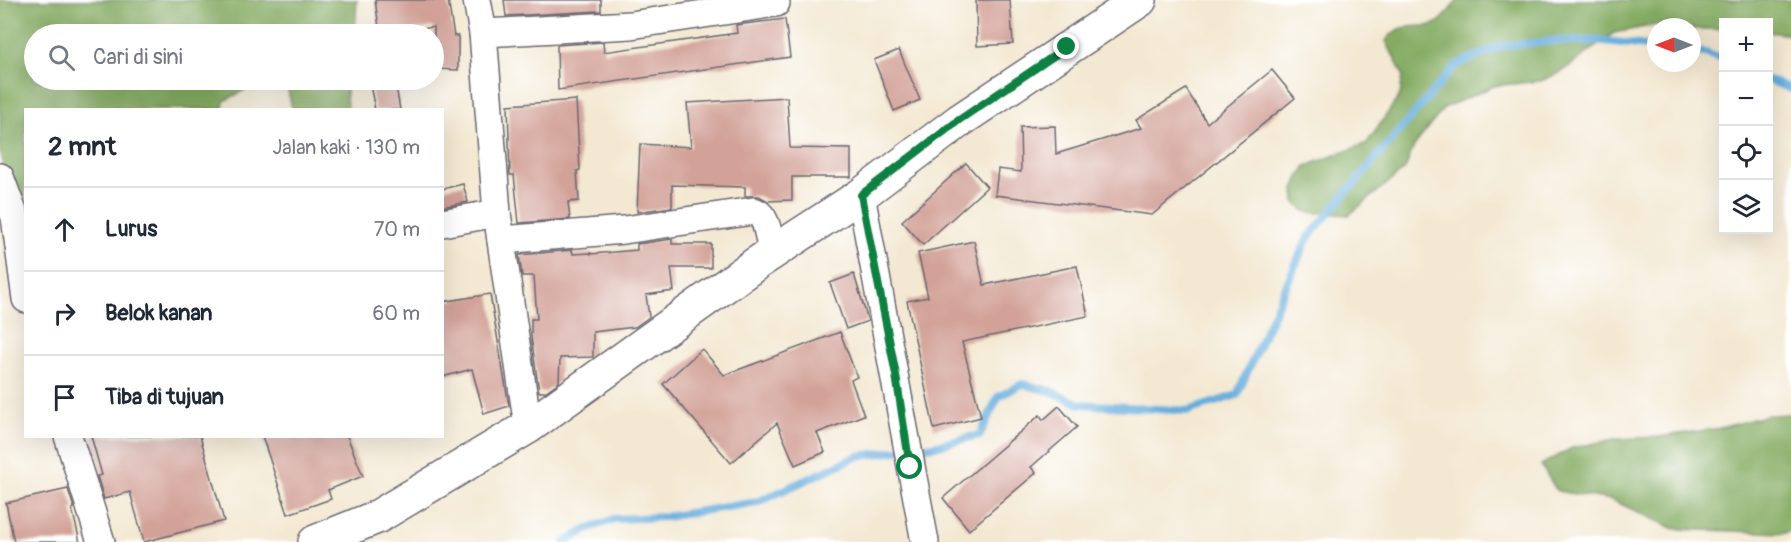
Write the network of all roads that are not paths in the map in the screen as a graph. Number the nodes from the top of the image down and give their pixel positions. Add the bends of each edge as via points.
1 (477, 0) edge
2 (1140, 0) edge
3 (776, 3) dead end
4 (483, 33) junction
5 (0, 177) edge
6 (861, 195) junction
7 (497, 213) junction
8 (444, 223) edge
9 (501, 240) junction
10 (772, 254) junction
11 (24, 284) edge
12 (528, 427) junction
13 (69, 438) edge
14 (101, 542) edge
15 (315, 542) edge
16 (925, 542) edge

1 - 4 street
2 - 6 street via 959,120
3 - 4 street via 631,25
4 - 7 street
5 - 11 street via 15,217
6 - 10 street
6 - 16 street
7 - 8 street
7 - 9 street
9 - 10 street via 624,230 753,211 763,216
9 - 12 street
10 - 12 street
12 - 15 street via 377,517
13 - 14 street

